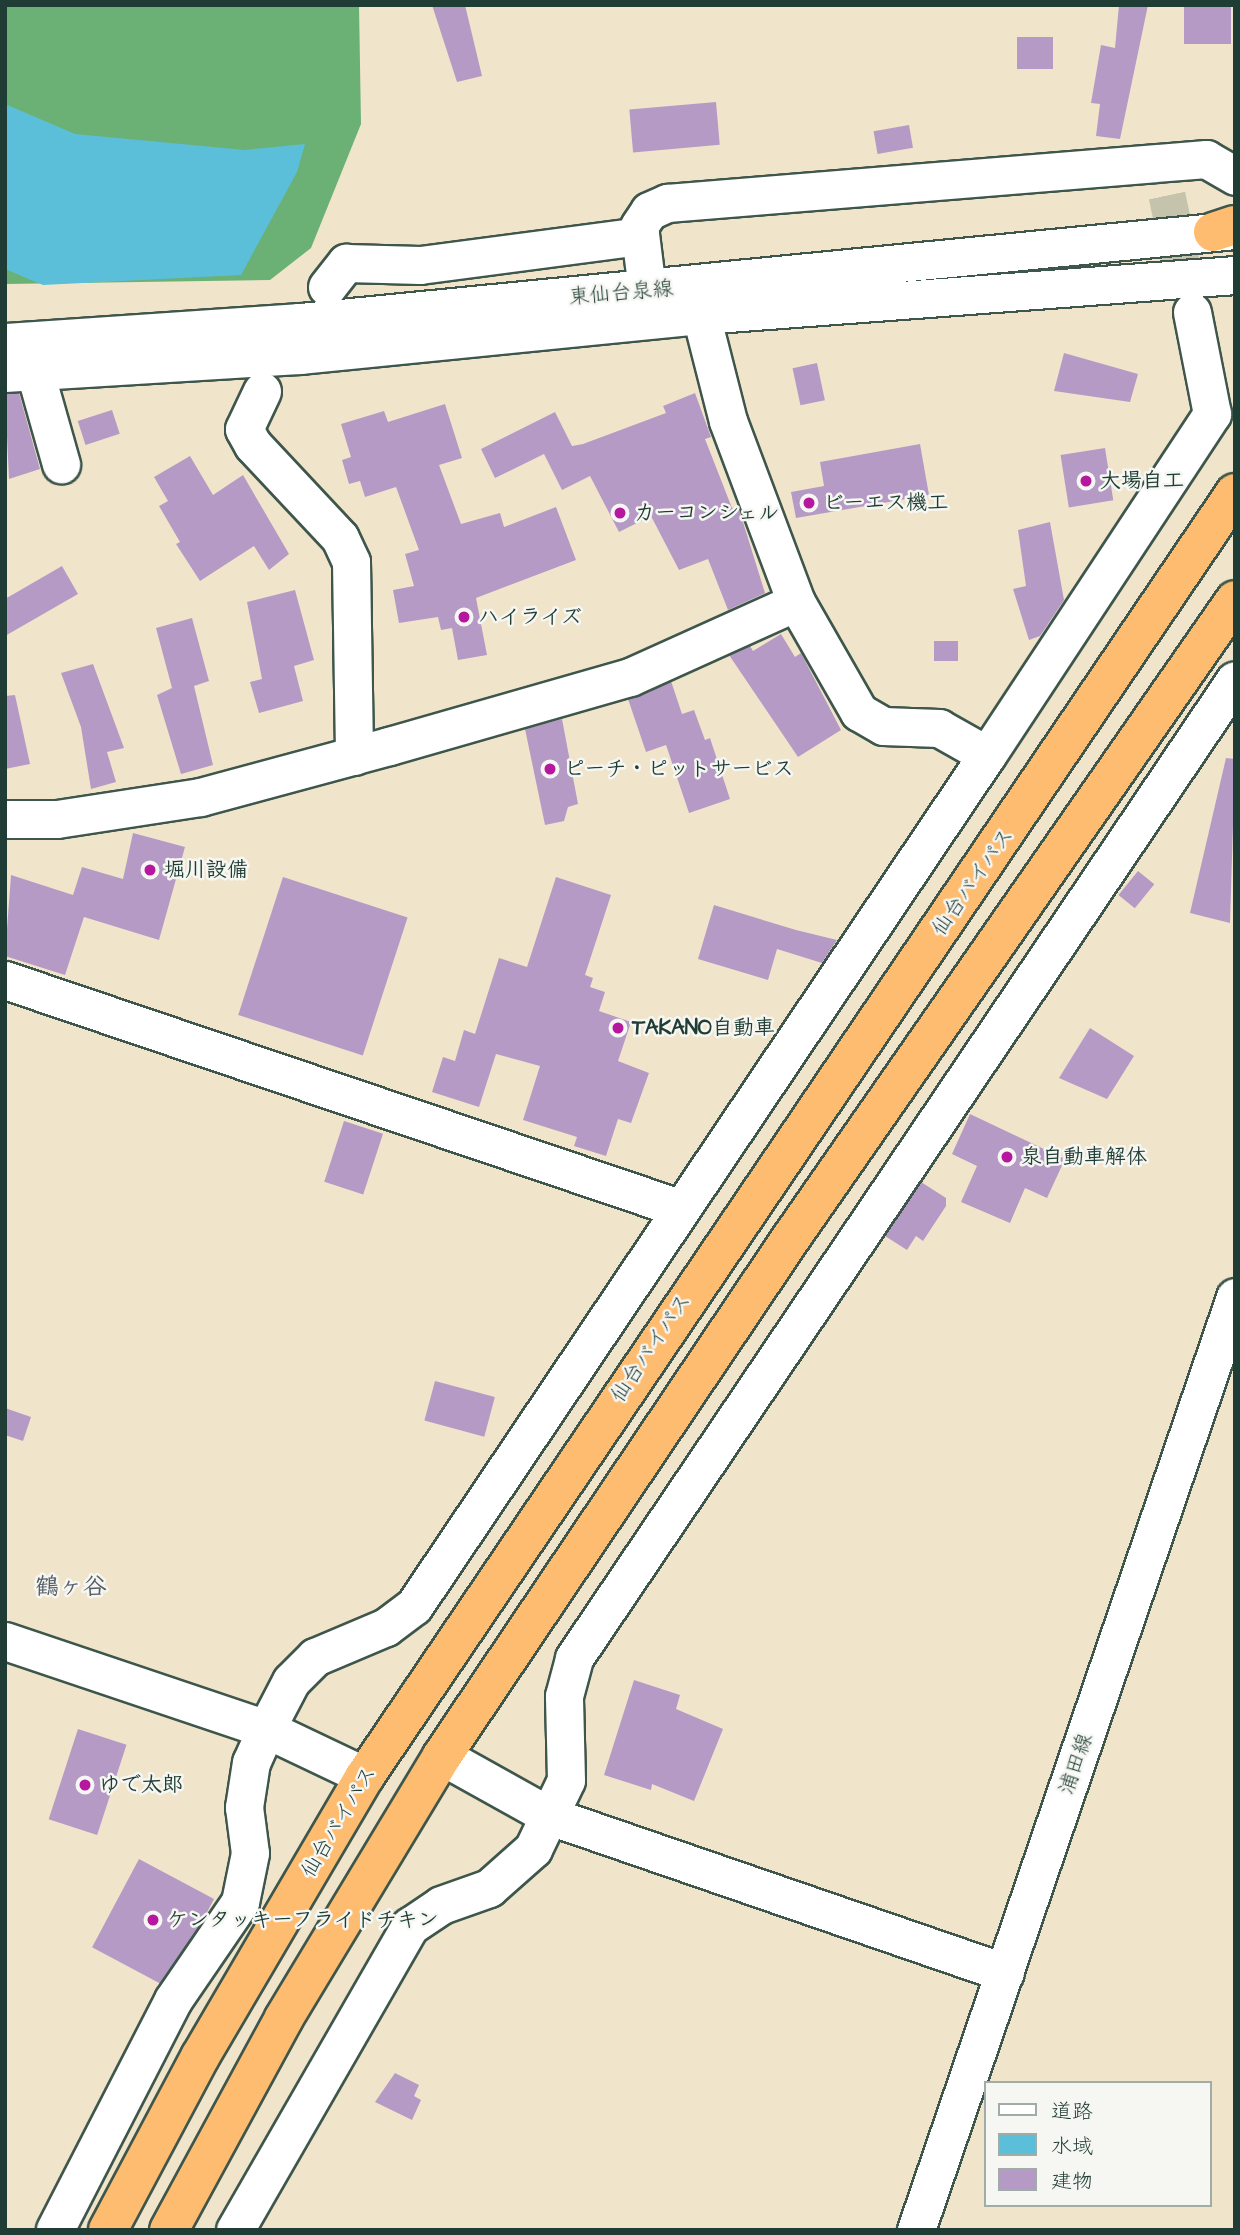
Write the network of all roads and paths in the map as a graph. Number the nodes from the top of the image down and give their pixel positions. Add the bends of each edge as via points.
1 (1235, 176) edge
2 (1228, 229) edge
3 (640, 236) junction
4 (1235, 275) edge
5 (327, 286) dead end
6 (647, 290) junction
7 (1192, 312) tunnel mouth
8 (701, 315) junction
9 (5, 342) edge
10 (20, 372) edge
11 (262, 391) dead end
12 (61, 464) dead end
13 (1235, 493) edge
14 (1235, 600) edge
15 (796, 603) junction
16 (1235, 680) edge
17 (354, 755) junction
18 (987, 755) junction
19 (5, 819) edge
20 (5, 980) edge
21 (679, 1208) junction
22 (1235, 1297) edge
23 (5, 1641) edge
24 (266, 1729) junction
25 (442, 1756) junction
26 (365, 1776) junction
27 (550, 1816) junction
28 (1006, 1973) junction
29 (55, 2230) edge
30 (108, 2230) edge
31 (169, 2230) edge
32 (236, 2230) edge
33 (916, 2230) edge

1 - 3 street via 1206,159 1164,179 667,203 649,211
2 - 6 street, 東仙台泉線
3 - 5 street via 420,265 346,263
3 - 6 street
4 - 8 street
6 - 9 street, 東仙台泉線
7 - 18 street via 1212,414
8 - 10 street via 300,355
8 - 15 street via 728,421
10 - 12 street
11 - 17 street via 250,407 248,437 292,493 340,538 351,562
13 - 26 highway, 仙台バイパス
14 - 25 highway via 791,1238
15 - 17 street via 630,677
15 - 18 street via 859,712 883,726 939,728
16 - 27 street via 574,1658 564,1696 566,1780
17 - 19 street via 200,797 57,819
18 - 21 street
20 - 21 street
21 - 24 street via 414,1606 386,1627 316,1657 291,1681
22 - 28 street, 浦田線
23 - 24 street
24 - 26 street
24 - 29 street via 251,1762 244,1807 250,1853 240,1902 173,2000
25 - 27 street
25 - 31 highway via 284,2018
26 - 30 highway, 仙台バイパス via 200,2057
27 - 28 street
27 - 32 street via 516,1870 411,1926
28 - 33 street, 浦田線

